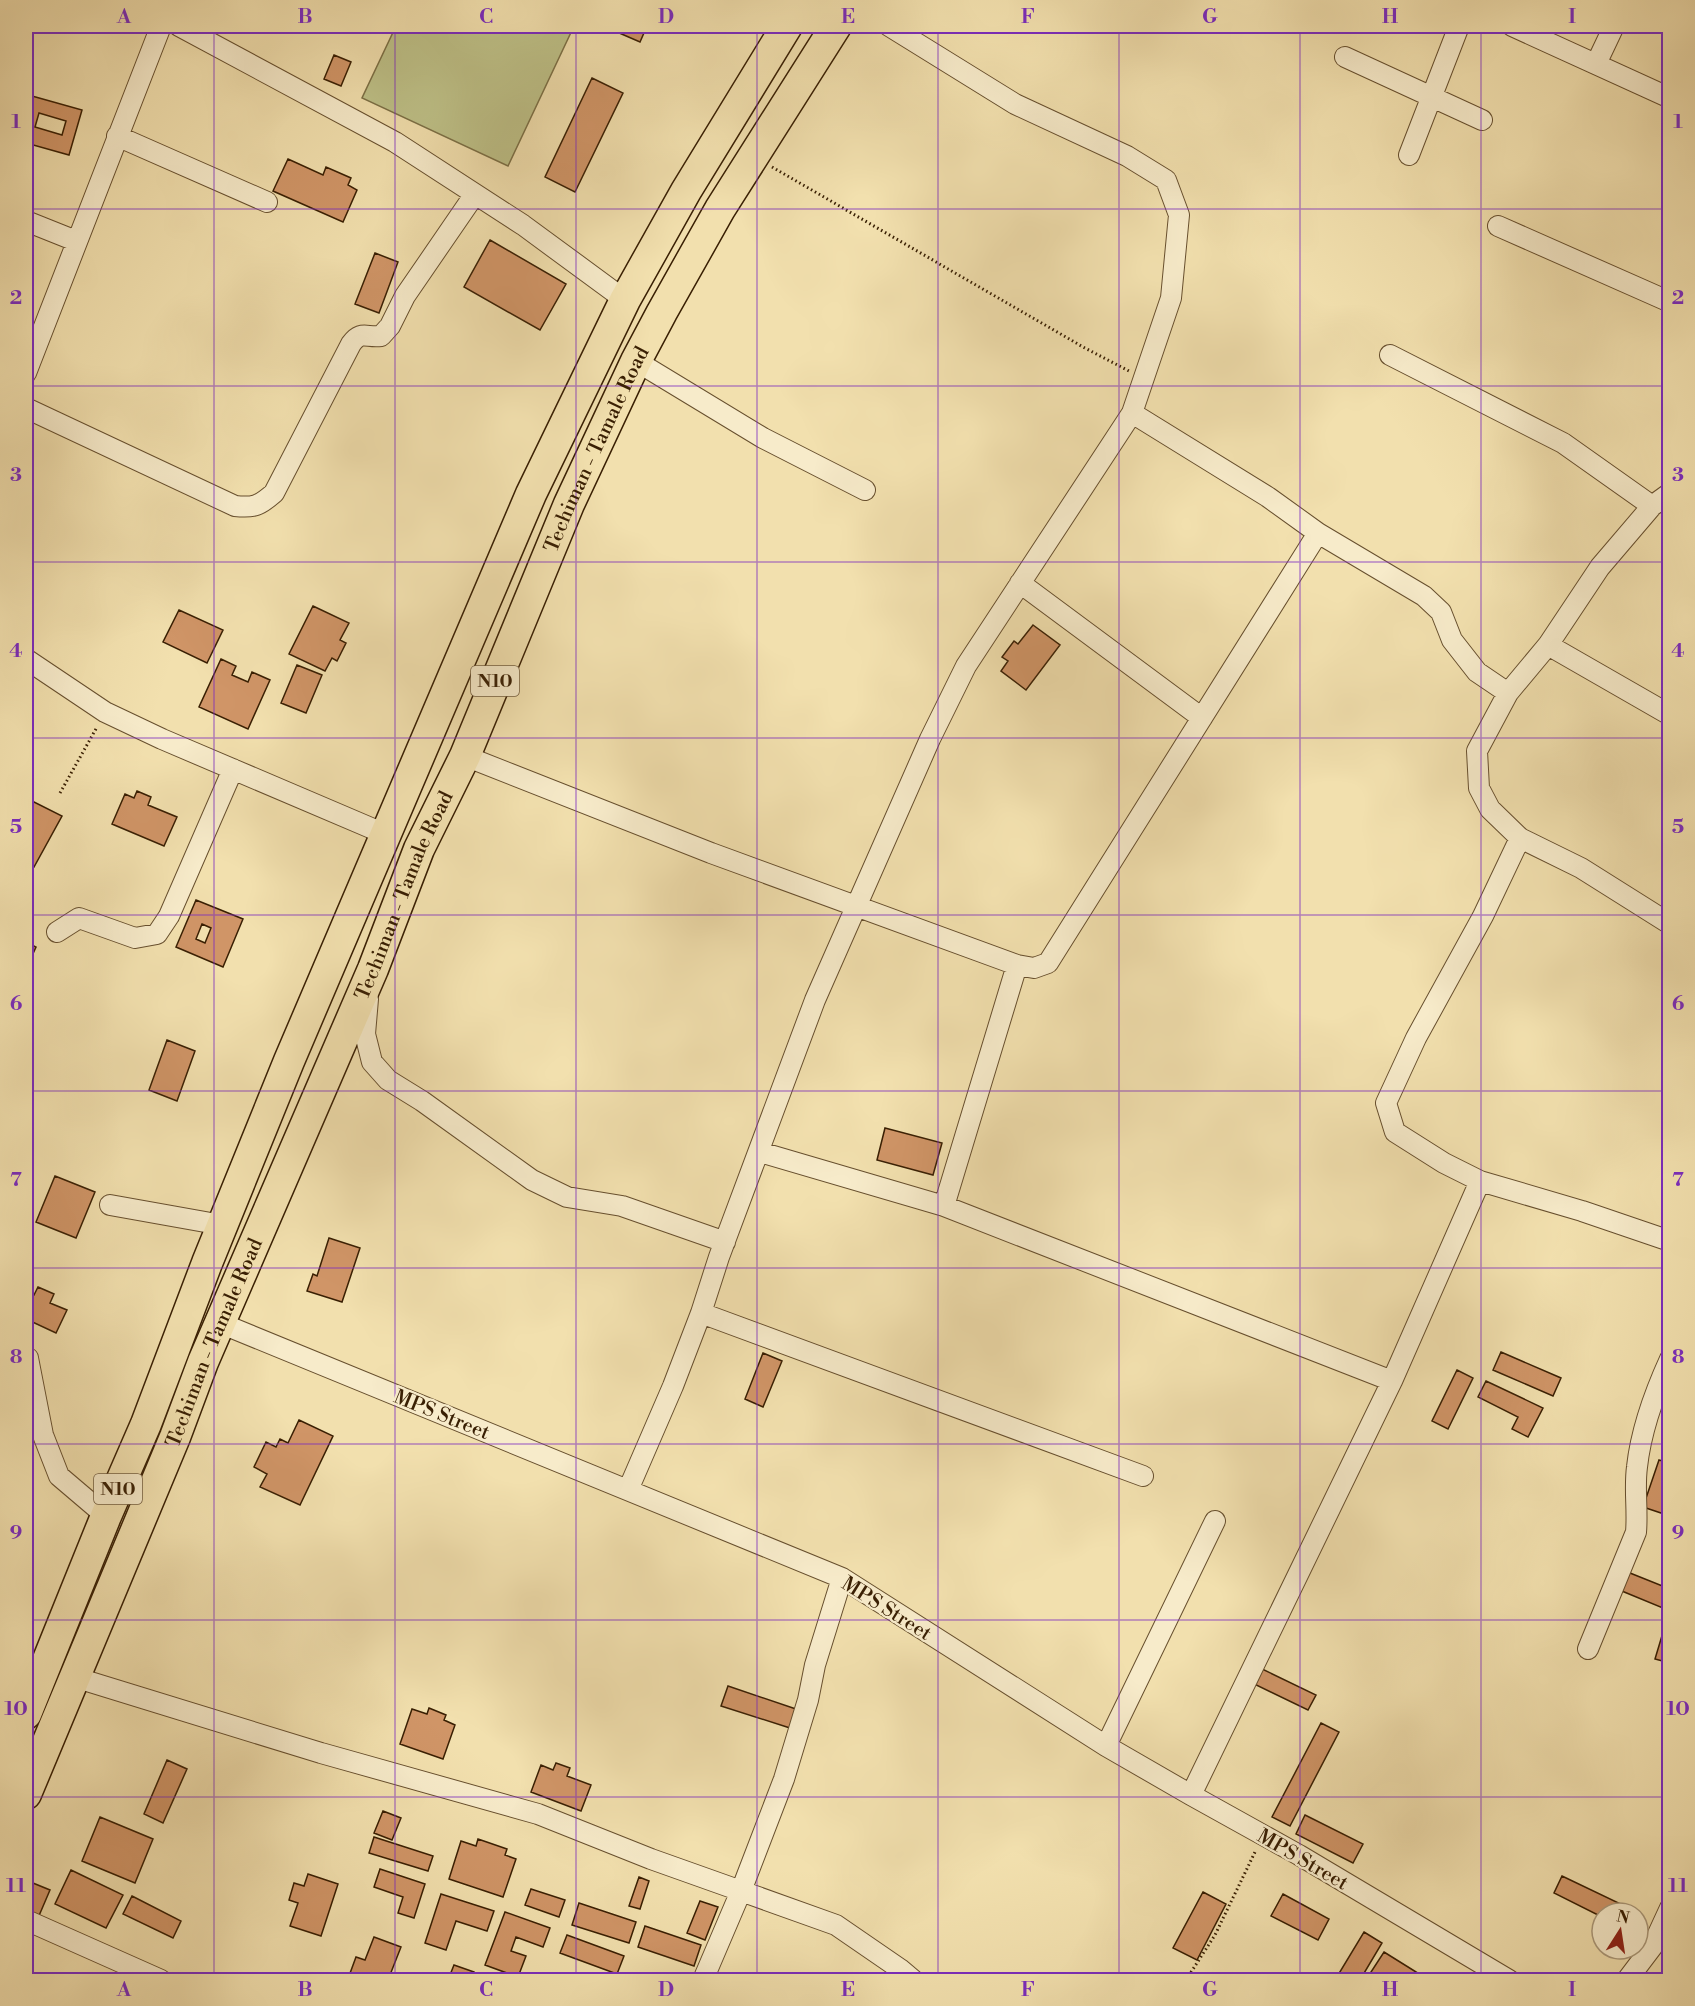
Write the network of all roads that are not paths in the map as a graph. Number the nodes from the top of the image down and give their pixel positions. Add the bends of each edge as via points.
1 (161, 26) edge
2 (179, 26) edge
3 (786, 26) edge
4 (836, 26) edge
5 (889, 26) edge
6 (1459, 26) edge
7 (1512, 26) edge
8 (1614, 26) edge
9 (1345, 57) dead end
10 (1596, 64) junction
11 (1432, 95) junction
12 (1670, 98) edge
13 (1482, 120) dead end
14 (117, 136) junction
15 (1409, 155) dead end
16 (475, 194) junction
17 (267, 202) dead end
18 (26, 221) edge
19 (1498, 226) dead end
20 (76, 241) junction
21 (625, 300) junction
22 (1670, 302) edge
23 (1390, 355) dead end
24 (636, 361) junction
25 (26, 373) edge
26 (26, 408) edge
27 (1132, 413) junction
28 (865, 490) dead end
29 (1670, 493) edge
30 (1652, 506) junction
31 (1318, 533) junction
32 (1020, 583) junction
33 (1548, 645) junction
34 (26, 659) edge
35 (1508, 693) junction
36 (1670, 715) edge
37 (1202, 718) junction
38 (465, 756) junction
39 (233, 769) junction
40 (385, 834) junction
41 (1521, 838) junction
42 (419, 849) junction
43 (857, 905) junction
44 (1670, 924) edge
45 (57, 932) dead end
46 (1017, 965) junction
47 (373, 969) junction
48 (760, 1152) junction
49 (1480, 1181) junction
50 (110, 1205) dead end
51 (944, 1206) junction
52 (222, 1225) junction
53 (1670, 1241) edge
54 (725, 1242) junction
55 (701, 1313) junction
56 (220, 1323) junction
57 (26, 1357) edge
58 (1670, 1359) edge
59 (1392, 1381) junction
60 (1143, 1476) dead end
61 (628, 1490) junction
62 (106, 1516) junction
63 (1215, 1521) dead end
64 (842, 1578) junction
65 (1588, 1648) dead end
66 (74, 1677) junction
67 (26, 1714) edge
68 (1106, 1746) junction
69 (26, 1794) edge
70 (1191, 1796) junction
71 (741, 1891) junction
72 (1670, 1908) edge
73 (26, 1920) edge
74 (161, 1980) edge
75 (703, 1980) edge
76 (913, 1980) edge
77 (1509, 1980) edge
78 (1627, 1980) edge

1 - 14 street
2 - 16 street via 394,142
3 - 21 highway, Techiman - Tamale Road / N10
4 - 24 highway, Techiman - Tamale Road / N10 via 720,209
5 - 27 street via 1015,104 1127,156 1166,180 1179,215 1170,298
6 - 11 street
7 - 10 street
8 - 10 street
9 - 11 street
10 - 12 street
11 - 13 street
11 - 15 street
14 - 17 street
14 - 20 street
16 - 21 street
16 - 26 street via 405,296 390,326 381,336 361,335 351,345 274,493 262,503 235,506
18 - 20 street
19 - 22 street
20 - 25 street
21 - 40 highway, Techiman - Tamale Road / N10 via 531,494
23 - 30 street via 1563,443
24 - 28 street via 763,438
24 - 38 highway, Techiman - Tamale Road / N10 via 569,504
27 - 31 street via 1268,497
27 - 32 street
29 - 30 street
30 - 33 street via 1600,567
31 - 35 street via 1424,596 1441,612 1452,640 1477,672
31 - 37 street
32 - 37 street
32 - 43 street via 966,666
33 - 35 street
33 - 36 street
34 - 39 street via 105,712
35 - 41 street via 1477,751 1479,788 1490,810
37 - 46 street via 1048,963 1034,968
38 - 42 highway, Techiman - Tamale Road / N10
38 - 43 street via 711,853
39 - 40 street
39 - 45 street via 169,916 157,933 135,938 79,918
40 - 42 highway
40 - 52 highway, Techiman - Tamale Road / N10
41 - 44 street via 1581,868
41 - 49 street via 1386,1103 1395,1132 1444,1164
42 - 47 highway, Techiman - Tamale Road / N10
43 - 46 street
43 - 48 street via 815,1000
46 - 51 street
47 - 54 street via 365,1034 372,1062 388,1080 532,1180 567,1197 622,1206
47 - 56 highway, Techiman - Tamale Road / N10
48 - 51 street
48 - 54 street
49 - 53 street
49 - 59 street
50 - 52 street
51 - 59 street
52 - 62 highway, Techiman - Tamale Road / N10 via 146,1424
54 - 55 street
55 - 60 street
55 - 61 street
56 - 61 street, MPS Street
56 - 66 highway, Techiman - Tamale Road / N10
57 - 62 street via 43,1435 59,1476
58 - 65 street via 1642,1434 1635,1486 1636,1532
59 - 70 street
61 - 64 street, MPS Street
62 - 67 highway, Techiman - Tamale Road / N10
63 - 68 street
64 - 68 street, MPS Street
64 - 71 street via 784,1779
66 - 69 highway, Techiman - Tamale Road / N10
66 - 71 street via 538,1814
68 - 70 street, MPS Street
70 - 77 street, MPS Street
71 - 75 street
71 - 76 street via 836,1925
72 - 78 street via 1652,1947
73 - 74 street

